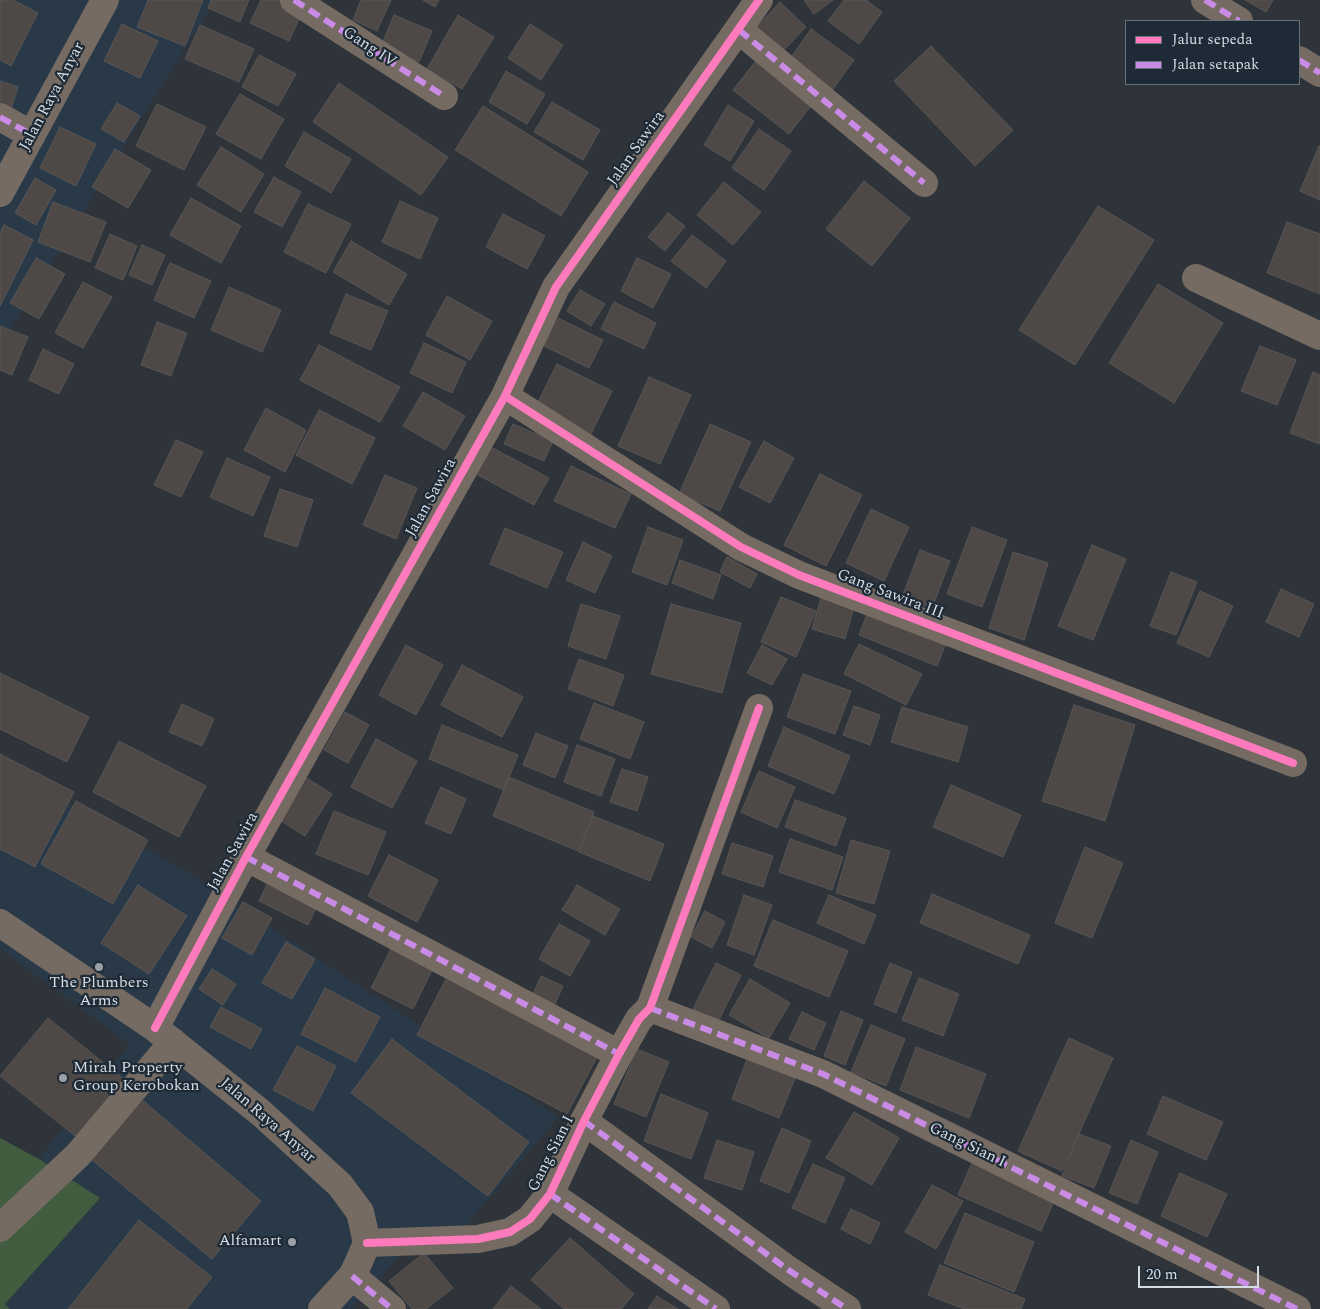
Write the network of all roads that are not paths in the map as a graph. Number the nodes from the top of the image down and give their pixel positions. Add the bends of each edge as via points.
1 (105, 0) edge
2 (294, 0) edge
3 (759, 0) edge
4 (1205, 0) edge
5 (1236, 20) edge
6 (738, 30) junction
7 (1300, 61) edge
8 (1320, 73) edge
9 (444, 96) dead end
10 (0, 117) edge
11 (32, 135) junction
12 (924, 183) dead end
13 (0, 193) edge
14 (1196, 278) dead end
15 (1320, 336) edge
16 (505, 396) junction
17 (759, 708) dead end
18 (1293, 763) dead end
19 (246, 857) junction
20 (0, 922) edge
21 (650, 1008) junction
22 (164, 1035) junction
23 (619, 1054) junction
24 (584, 1121) junction
25 (550, 1194) junction
26 (0, 1228) edge
27 (367, 1243) junction
28 (352, 1276) junction
29 (322, 1309) edge
30 (392, 1309) edge
31 (716, 1309) edge
32 (847, 1309) edge
33 (1297, 1309) edge

1 - 11 street, Jalan Raya Anyar
2 - 9 street, Gang IV
3 - 6 street, Jalan Sawira
4 - 5 street
6 - 12 street
6 - 16 street, Jalan Sawira via 556,287
7 - 8 street
10 - 11 street
11 - 13 street, Jalan Raya Anyar
14 - 15 street
16 - 18 street, Gang Sawira III via 741,547 799,576
16 - 19 street, Jalan Sawira
17 - 21 street
19 - 22 street, Jalan Sawira
19 - 23 street
20 - 22 street, Jalan Raya Anyar
21 - 23 street, Gang Sian I via 639,1019
21 - 33 street, Gang Sian I via 823,1074
22 - 26 street, Jalan Sawira via 78,1154
22 - 27 street, Jalan Raya Anyar via 261,1113 340,1184 360,1212
23 - 24 street, Gang Sian I
24 - 25 street, Gang Sian I
24 - 32 street
25 - 27 street, Gang Sian I via 530,1219 510,1232 478,1239
25 - 31 street
27 - 28 street
28 - 29 street
28 - 30 street

